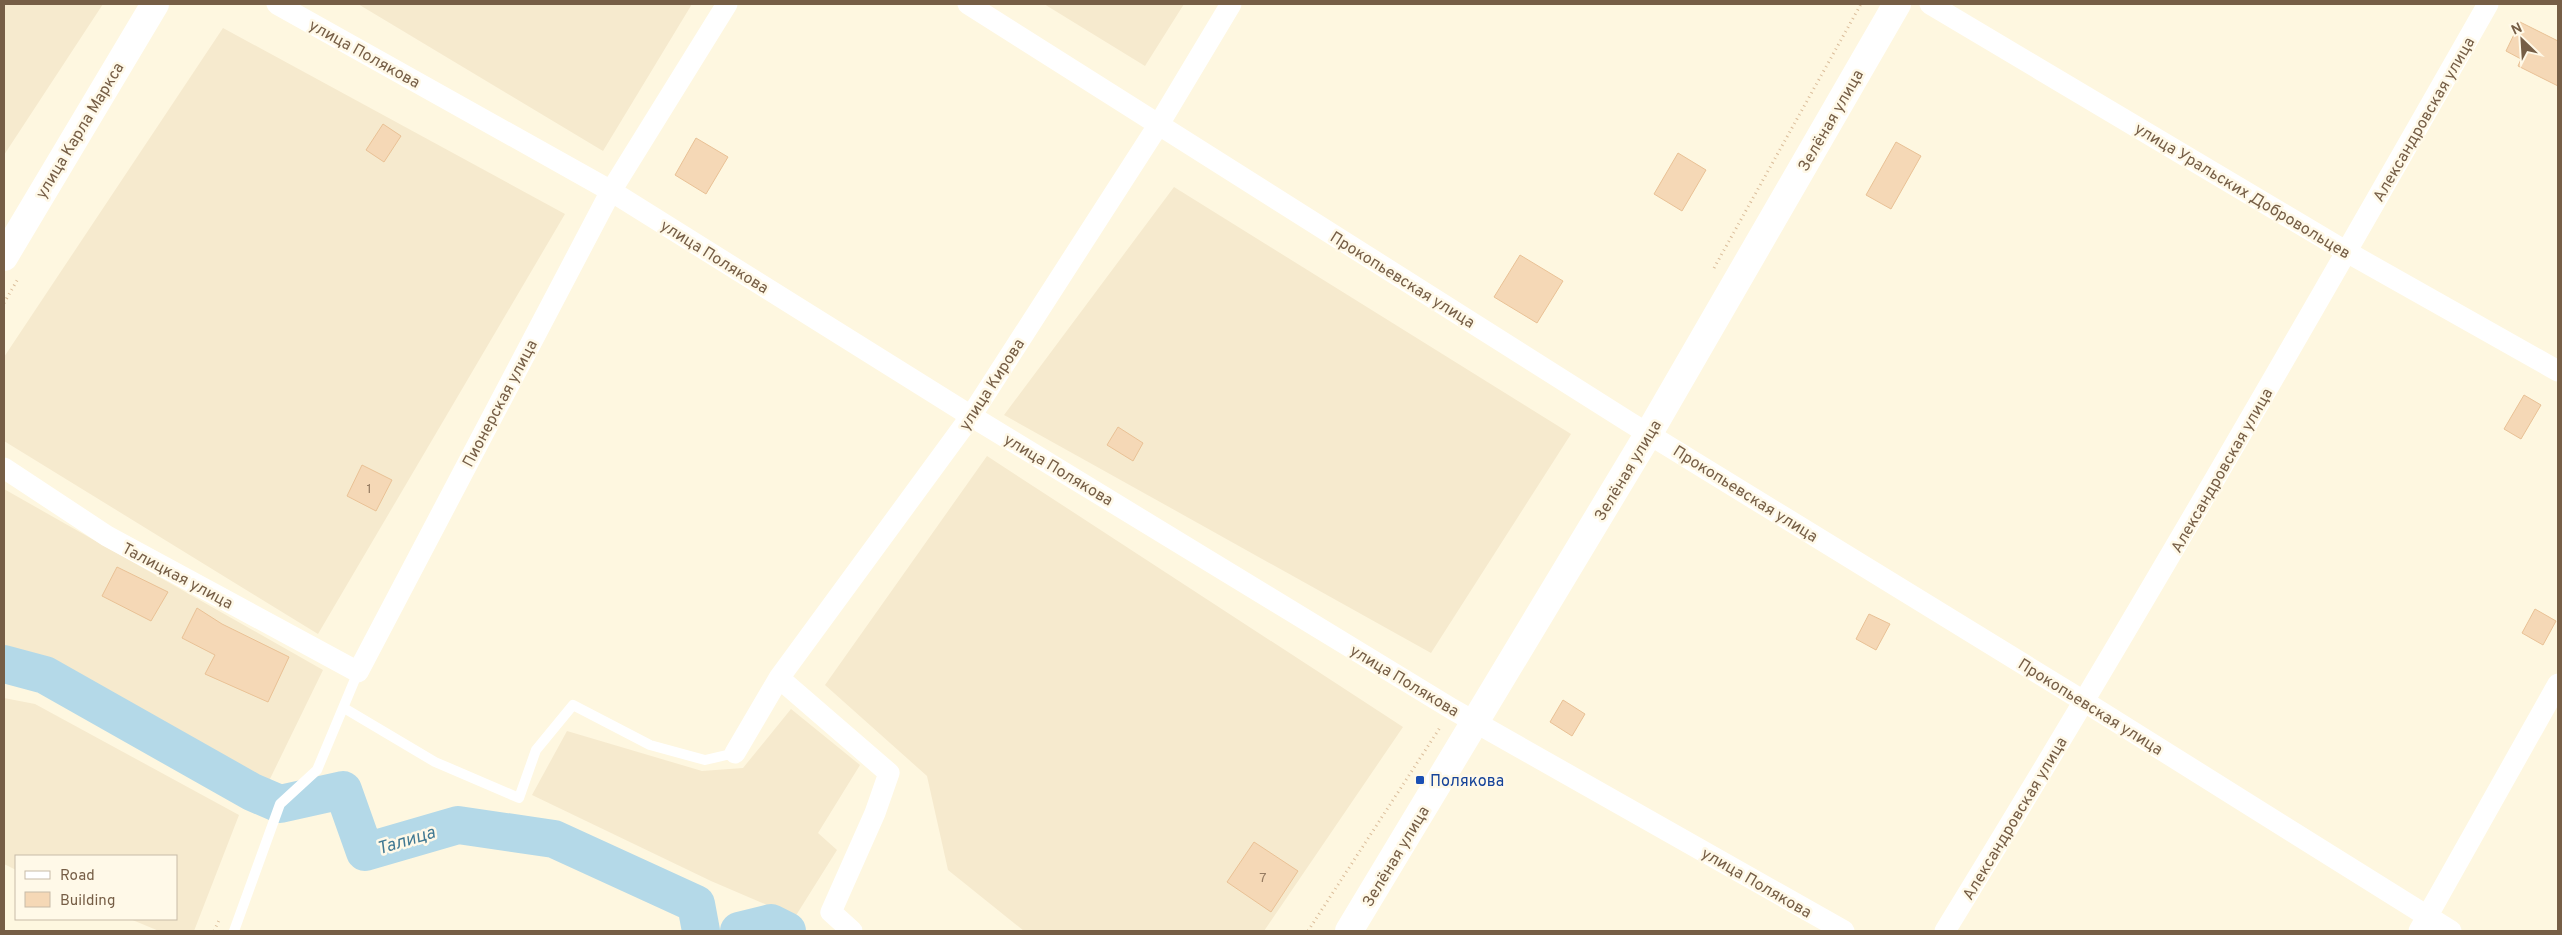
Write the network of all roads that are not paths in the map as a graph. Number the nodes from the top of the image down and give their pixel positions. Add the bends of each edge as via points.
1 (155, 4) edge
2 (277, 4) edge
3 (727, 4) edge
4 (968, 4) edge
5 (1231, 4) edge
6 (1898, 4) edge
7 (1930, 4) edge
8 (2488, 4) edge
9 (1159, 124) junction
10 (610, 191) junction
11 (2347, 252) junction
12 (4, 257) edge
13 (2558, 371) edge
14 (971, 416) junction
15 (1649, 433) junction
16 (4, 468) edge
17 (358, 672) junction
18 (779, 678) junction
19 (2558, 684) edge
20 (2085, 702) junction
21 (344, 708) junction
22 (1476, 722) junction
23 (736, 753) joint
24 (2423, 924) edge
25 (234, 931) edge
26 (852, 931) edge
27 (1349, 931) edge
28 (1844, 931) edge
29 (1945, 931) edge
30 (2451, 931) edge

1 - 12 main road, улица Карла Маркса
2 - 10 street, улица Полякова
3 - 10 street, Пионерская улица
4 - 9 street, Прокопьевская улица
5 - 9 street, улица Кирова
6 - 15 main road, Зелёная улица
7 - 11 street, улица Уральских Добровольцев
8 - 11 street, Александровская улица
9 - 14 street, улица Кирова
9 - 15 street, Прокопьевская улица
10 - 14 street, улица Полякова
10 - 17 street, Пионерская улица
11 - 13 street, улица Уральских Добровольцев
11 - 20 street, Александровская улица
14 - 18 street, улица Кирова
14 - 22 street, улица Полякова
15 - 20 street, Прокопьевская улица
15 - 22 main road, Зелёная улица
16 - 17 street, Талицкая улица via 107,536
17 - 21 lane, Пионерская улица
18 - 23 street, улица Кирова
18 - 26 street via 889,773 831,912
19 - 24 street
20 - 24 street, Прокопьевская улица
20 - 29 street, Александровская улица
21 - 23 lane via 435,762 520,798 536,750 573,705 650,745 705,760
21 - 25 lane, Пионерская улица via 317,770 280,804
22 - 27 main road, Зелёная улица
22 - 28 street, улица Полякова
24 - 30 street, Прокопьевская улица

